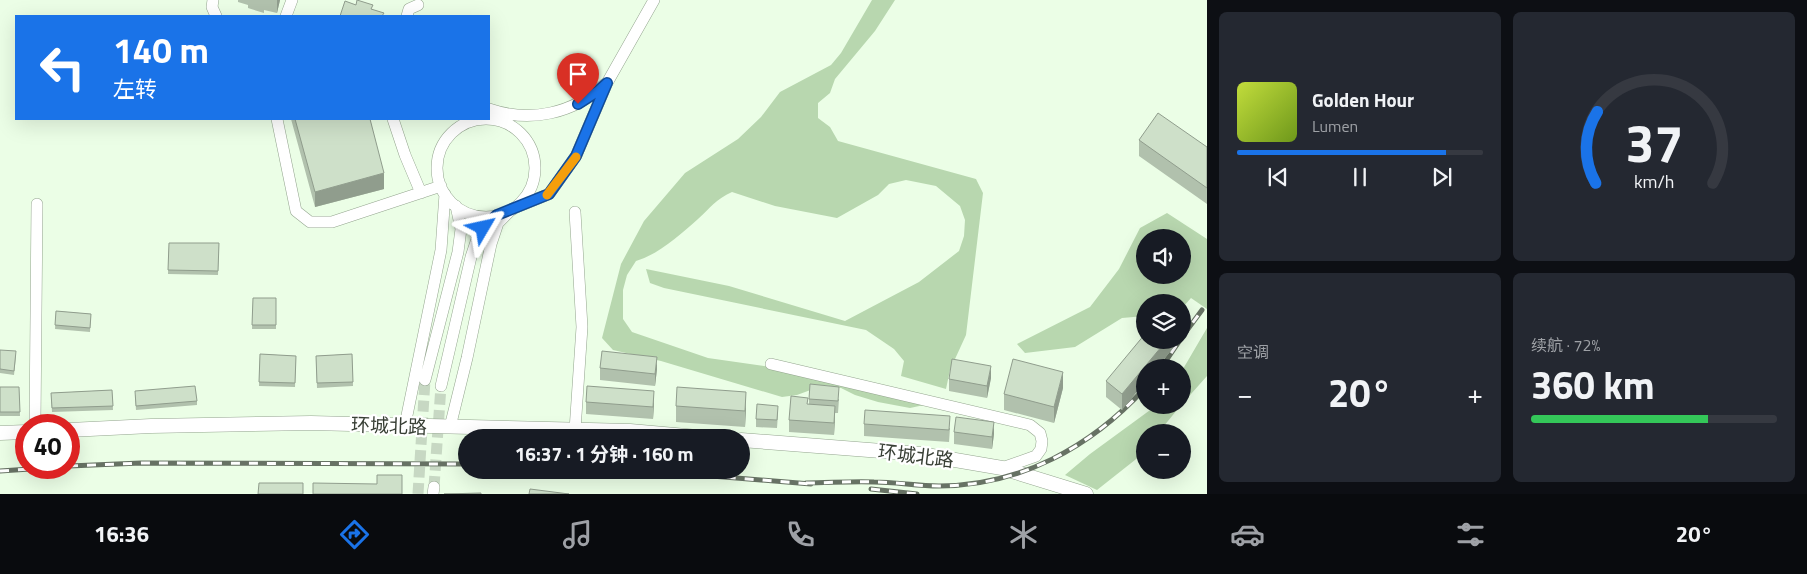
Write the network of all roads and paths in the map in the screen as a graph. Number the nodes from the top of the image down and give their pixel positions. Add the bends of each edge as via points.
1 (212, 0) edge
2 (292, 0) edge
3 (654, 0) edge
4 (419, 7) edge
5 (216, 15) edge
6 (286, 15) edge
7 (407, 15) edge
8 (607, 83) junction
9 (491, 111) edge
10 (508, 114) junction
11 (277, 120) edge
12 (393, 120) edge
13 (477, 120) edge
14 (490, 120) edge
15 (522, 135) junction
16 (443, 190) junction
17 (420, 193) junction
18 (37, 204) dead end
19 (456, 206) junction
20 (512, 209) junction
21 (575, 212) dead end
22 (497, 215) junction
23 (771, 364) dead end
24 (425, 380) tunnel mouth
25 (440, 386) tunnel mouth
26 (35, 414) edge
27 (405, 425) junction
28 (450, 427) junction
29 (80, 429) edge
30 (533, 429) edge
31 (574, 429) edge
32 (15, 432) edge
33 (0, 433) edge
34 (750, 441) edge
35 (1002, 468) junction
36 (1086, 494) edge

1 - 5 street
2 - 6 street
3 - 8 street
4 - 7 street via 409,9
8 - 10 street via 583,101 556,112 532,116
8 - 20 street via 576,156 549,194
9 - 10 street
10 - 15 street
11 - 17 street via 296,211 310,222 332,222
12 - 17 street
13 - 16 street via 453,132 443,145 437,170
14 - 15 street via 501,121
15 - 20 street via 531,149 535,174 530,190
16 - 17 street
16 - 19 street
16 - 27 street via 441,250
18 - 26 street
19 - 22 street via 480,216
19 - 24 street via 461,229 458,252
20 - 22 street
20 - 28 street via 498,223 491,244
21 - 31 street via 582,328
22 - 25 street via 478,236
23 - 35 street via 1037,429 1042,441 1039,453
27 - 28 main road, 环城北路
27 - 29 main road, 环城北路 via 311,423
28 - 30 main road, 环城北路
32 - 33 main road
34 - 35 main road, 环城北路 via 920,454
35 - 36 main road, 环城北路

